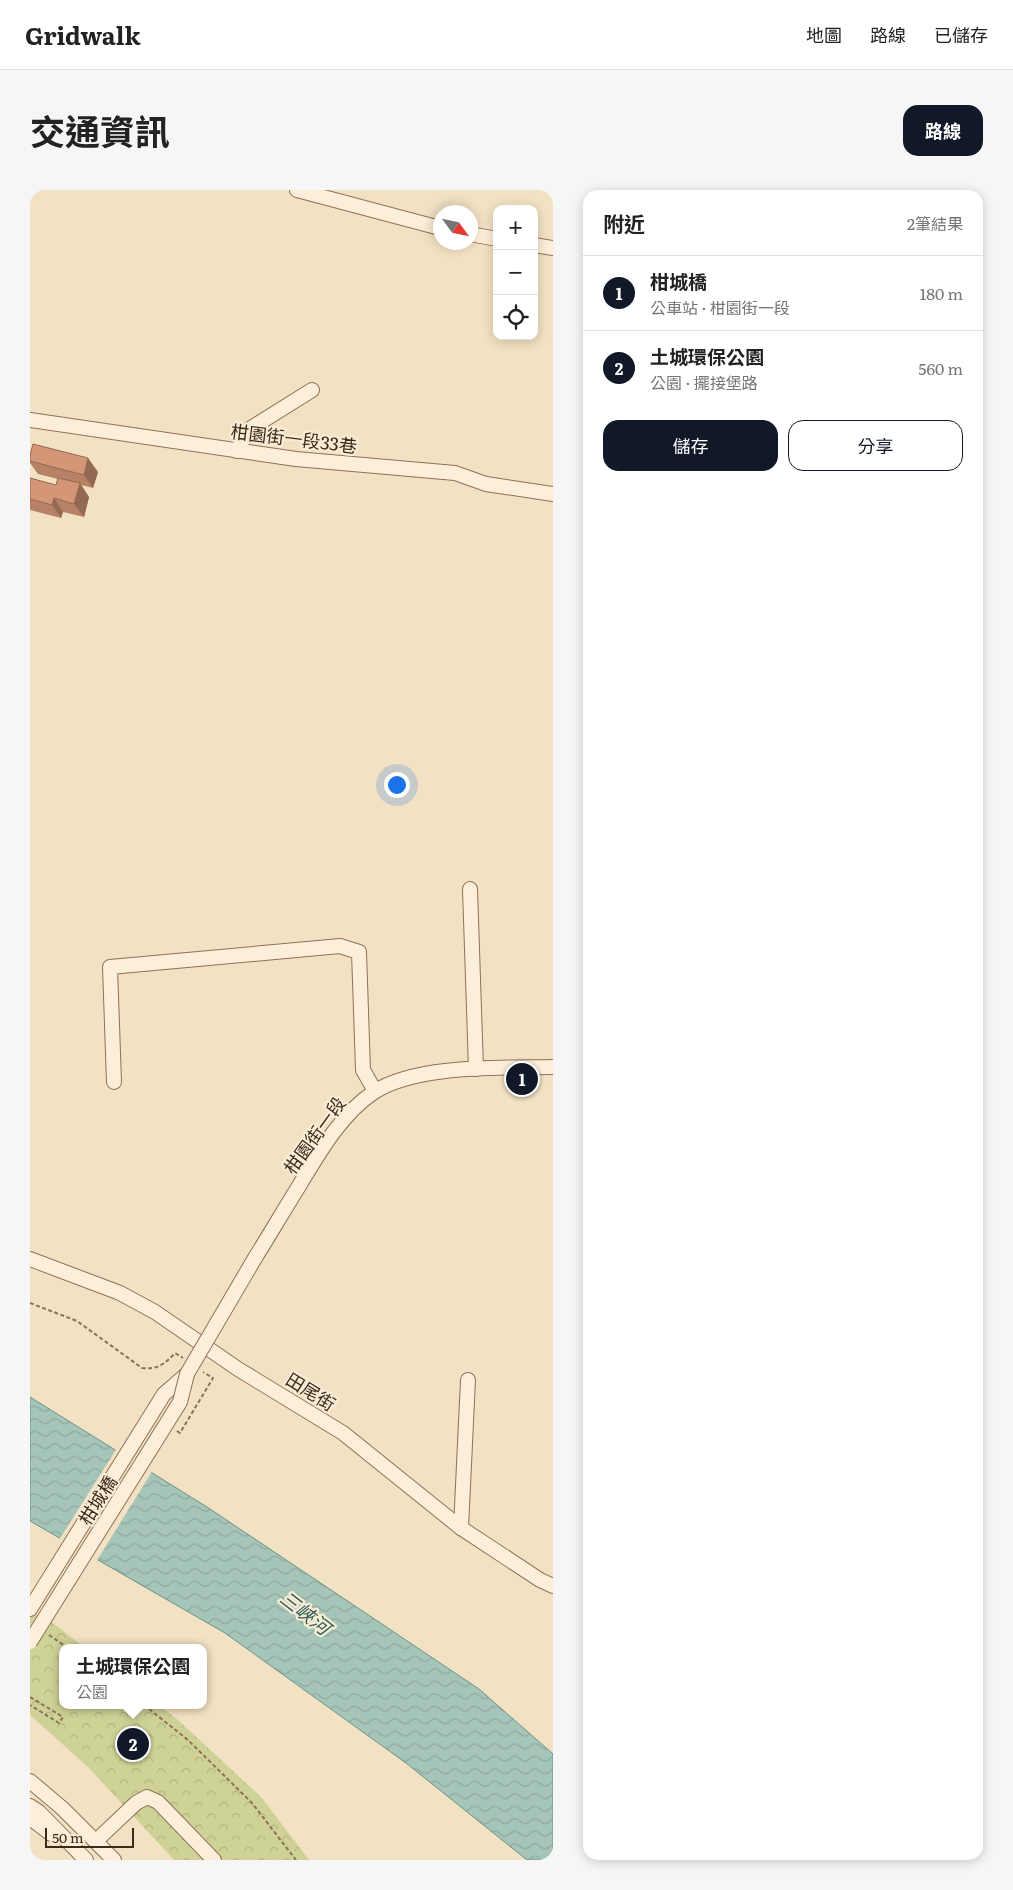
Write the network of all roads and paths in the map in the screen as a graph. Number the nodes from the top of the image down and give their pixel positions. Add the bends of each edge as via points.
1 (297, 190) edge
2 (433, 226) edge
3 (478, 235) edge
4 (493, 238) edge
5 (538, 246) edge
6 (553, 248) edge
7 (312, 390) dead end
8 (30, 420) edge
9 (237, 451) junction
10 (553, 494) edge
11 (470, 889) dead end
12 (553, 1068) edge
13 (476, 1069) junction
14 (114, 1082) dead end
15 (375, 1091) junction
16 (255, 1258) joint
17 (30, 1259) edge
18 (30, 1303) edge
19 (182, 1358) dead end
20 (192, 1371) junction
21 (468, 1380) dead end
22 (174, 1430) dead end
23 (461, 1528) junction
24 (553, 1586) edge
25 (30, 1609) edge
26 (30, 1642) edge
27 (30, 1697) edge
28 (30, 1705) edge
29 (149, 1709) edge
30 (30, 1781) edge
31 (30, 1806) edge
32 (30, 1818) edge
33 (96, 1841) junction
34 (75, 1860) edge
35 (86, 1860) edge
36 (114, 1860) edge
37 (214, 1860) edge
38 (296, 1860) edge

1 - 2 street
3 - 4 street
5 - 6 street
7 - 9 street via 248,430
8 - 9 street, 柑園街一段33巷
9 - 10 street, 柑園街一段33巷 via 455,473 486,484
11 - 13 street
12 - 13 street, 柑園街一段
13 - 15 street, 柑園街一段 via 426,1074
14 - 15 street via 110,966 340,946 359,952 363,1070
15 - 16 street, 柑園街一段 via 357,1106 320,1151
16 - 20 street, 柑城橋, bridge
17 - 23 street, 田尾街 via 120,1293 155,1312 238,1369 343,1433
18 - 19 path via 77,1321 142,1368 152,1370 166,1364 175,1353
20 - 22 path via 213,1378 180,1433
20 - 25 street, 柑城橋 via 164,1394
20 - 26 street, 柑城橋, bridge via 180,1402
21 - 23 street
23 - 24 street, 田尾街
27 - 28 path via 63,1717 59,1723
29 - 38 path via 188,1740 252,1803
30 - 33 street
31 - 35 street
32 - 34 street via 53,1836
33 - 36 street
33 - 37 street via 147,1797 158,1802

